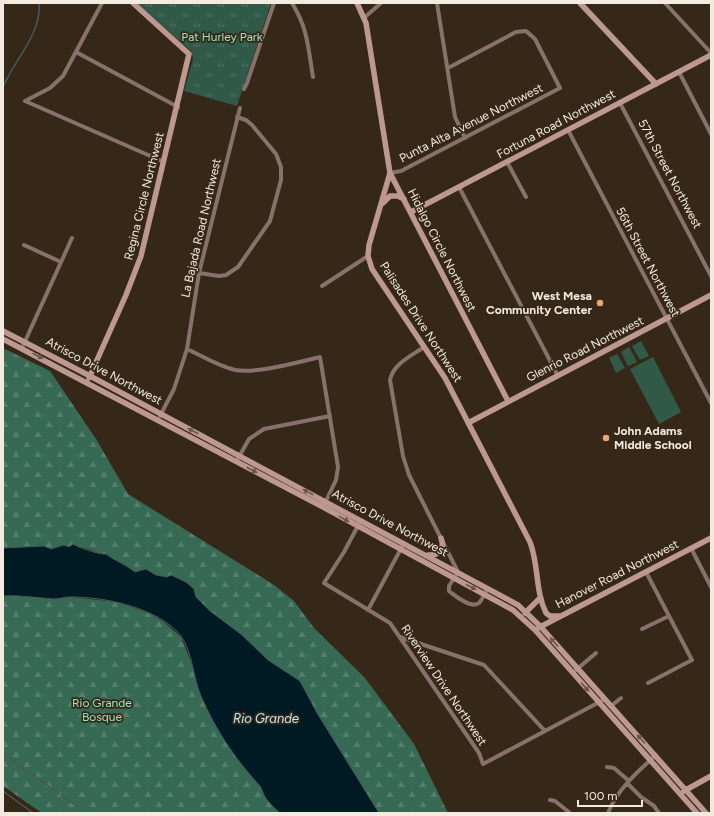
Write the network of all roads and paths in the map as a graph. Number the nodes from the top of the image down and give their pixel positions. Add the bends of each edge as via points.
1 (102, 3) edge
2 (133, 3) edge
3 (274, 3) edge
4 (292, 3) edge
5 (357, 3) edge
6 (381, 3) edge
7 (437, 3) edge
8 (580, 3) edge
9 (665, 3) edge
10 (365, 18) junction
11 (76, 52) junction
12 (711, 54) edge
13 (448, 68) junction
14 (679, 72) junction
15 (313, 76) dead end
16 (656, 84) junction
17 (244, 89) dead end
18 (620, 103) junction
19 (178, 107) junction
20 (240, 108) dead end
21 (237, 117) junction
22 (568, 130) junction
23 (711, 134) edge
24 (465, 138) junction
25 (164, 162) junction
26 (507, 162) junction
27 (390, 173) junction
28 (459, 187) junction
29 (526, 198) dead end
30 (404, 199) junction
31 (381, 205) junction
32 (410, 212) junction
33 (72, 238) dead end
34 (24, 245) dead end
35 (368, 256) junction
36 (61, 262) junction
37 (198, 272) junction
38 (711, 276) edge
39 (322, 286) dead end
40 (711, 295) edge
41 (667, 319) junction
42 (3, 331) edge
43 (3, 339) edge
44 (26, 341) junction
45 (424, 347) junction
46 (22, 348) junction
47 (187, 349) junction
48 (90, 376) junction
49 (558, 376) junction
50 (86, 382) junction
51 (508, 401) junction
52 (711, 403) edge
53 (161, 414) junction
54 (330, 416) junction
55 (158, 420) junction
56 (468, 423) junction
57 (240, 455) junction
58 (236, 462) junction
59 (326, 501) junction
60 (323, 507) junction
61 (361, 520) junction
62 (357, 526) junction
63 (441, 538) junction
64 (711, 538) edge
65 (404, 543) junction
66 (691, 548) junction
67 (400, 550) junction
68 (425, 554) junction
69 (458, 572) junction
70 (646, 572) junction
71 (452, 577) junction
72 (711, 587) edge
73 (488, 588) junction
74 (484, 594) junction
75 (540, 598) junction
76 (368, 610) junction
77 (526, 612) junction
78 (521, 616) junction
79 (559, 616) junction
80 (669, 616) junction
81 (540, 626) junction
82 (642, 629) dead end
83 (535, 630) junction
84 (400, 637) junction
85 (596, 653) dead end
86 (578, 668) junction
87 (573, 673) junction
88 (648, 683) dead end
89 (621, 698) dead end
90 (605, 699) junction
91 (599, 703) junction
92 (612, 706) junction
93 (545, 731) junction
94 (656, 756) junction
95 (650, 760) junction
96 (607, 767) dead end
97 (711, 776) edge
98 (628, 782) junction
99 (686, 789) junction
100 (680, 794) junction
101 (550, 800) dead end
102 (570, 813) edge
103 (608, 813) edge
104 (659, 813) edge
105 (697, 813) edge
106 (706, 813) edge

1 - 11 street
2 - 19 street, Regina Circle Northwest via 189,54
3 - 17 street
4 - 15 street via 305,29
5 - 10 street, Palisades Drive Northwest
6 - 10 street
7 - 13 street
8 - 16 street
9 - 12 street
10 - 27 street, Palisades Drive Northwest
11 - 19 street
11 - 25 street via 58,82 25,101
12 - 14 street, Fortuna Road Northwest
13 - 24 street via 455,117
13 - 24 street, Punta Alta Avenue Northwest via 516,32 526,32 535,39 560,88
14 - 16 street, Fortuna Road Northwest
14 - 23 street
16 - 18 street, Fortuna Road Northwest
18 - 22 street, Fortuna Road Northwest
18 - 38 street, 57th Street Northwest
19 - 25 street, Regina Circle Northwest
20 - 21 street, La Bajada Road Northwest
21 - 37 street, La Bajada Road Northwest
21 - 37 street via 252,125 276,154 281,168 281,180 270,221 238,267 226,275 219,276
22 - 26 street, Fortuna Road Northwest
22 - 41 street, 56th Street Northwest
24 - 27 street, Punta Alta Avenue Northwest via 400,171
25 - 48 street, Regina Circle Northwest via 141,256
26 - 28 street, Fortuna Road Northwest
26 - 29 street
27 - 30 street, Hidalgo Circle Northwest
27 - 31 street, Palisades Drive Northwest
28 - 32 street, Fortuna Road Northwest
28 - 49 street
30 - 31 street via 390,196
30 - 32 street, Hidalgo Circle Northwest
31 - 35 street, Palisades Drive Northwest via 370,240
32 - 51 street, Hidalgo Circle Northwest
33 - 36 street
34 - 36 street
35 - 39 street
35 - 45 street, Palisades Drive Northwest via 376,277
36 - 44 street
37 - 47 street, La Bajada Road Northwest
40 - 41 street, Glenrio Road Northwest
41 - 49 street, Glenrio Road Northwest
41 - 52 street, 56th Street Northwest
42 - 44 street, Atrisco Drive Northwest
43 - 46 street, Atrisco Drive Northwest
44 - 46 street
44 - 48 street, Atrisco Drive Northwest
45 - 56 street, Palisades Drive Northwest via 442,372
45 - 63 street via 397,366 391,374 390,383 409,475
46 -> 50 street, Atrisco Drive Northwest
47 - 53 street, La Bajada Road Northwest via 174,389
47 - 54 street via 236,370 252,370 320,358
48 - 50 street, Regina Circle Northwest
48 - 53 street, Atrisco Drive Northwest
49 - 51 street, Glenrio Road Northwest
50 - 55 street, Atrisco Drive Northwest
51 - 56 street, Glenrio Road Northwest
53 - 55 street, La Bajada Road Northwest
57 -> 53 street, Atrisco Drive Northwest
54 - 57 street via 264,429 249,439
54 - 59 street via 338,467 336,480
55 - 58 street, Atrisco Drive Northwest
56 - 75 street, Palisades Drive Northwest via 530,542 536,559
57 - 58 street
59 -> 57 street, Atrisco Drive Northwest
58 -> 60 street, Atrisco Drive Northwest
59 - 60 street
59 - 61 street, Atrisco Drive Northwest
60 -> 62 street, Atrisco Drive Northwest
61 - 62 street
61 - 65 street, Atrisco Drive Northwest
62 - 67 street, Atrisco Drive Northwest
62 - 76 street, Riverview Drive Northwest via 324,583
63 - 68 street via 443,546 439,553
63 - 69 street
64 - 66 street, Hanover Road Northwest
65 - 67 street
65 - 68 street, Atrisco Drive Northwest
66 - 70 street, Hanover Road Northwest
66 - 72 street
67 - 71 street, Atrisco Drive Northwest
67 - 76 street
68 - 69 street, Atrisco Drive Northwest
69 - 71 street
69 - 73 street, Atrisco Drive Northwest
70 - 79 street, Hanover Road Northwest
70 - 80 street
71 -> 74 street, Atrisco Drive Northwest
71 - 74 street via 449,591 470,604 478,603
73 - 74 street
73 - 77 street, Atrisco Drive Northwest
74 - 78 street, Atrisco Drive Northwest
75 - 77 street
75 - 79 street via 546,613 550,616
76 - 84 street, Riverview Drive Northwest via 390,623
77 - 78 street
77 - 81 street, Atrisco Drive Northwest
78 - 83 street, Atrisco Drive Northwest
79 - 81 street, Hanover Road Northwest
80 - 82 street
80 - 88 street via 692,660
81 - 83 street, Hanover Road Northwest
86 -> 81 street, Atrisco Drive Northwest
83 - 87 street, Atrisco Drive Northwest
84 - 93 street via 484,665
84 - 93 street, Riverview Drive Northwest via 479,753 483,764
85 - 86 street
86 - 87 street
86 - 90 street, Atrisco Drive Northwest
87 -> 91 street, Atrisco Drive Northwest
89 - 92 street
90 - 91 street
90 - 92 street, Atrisco Drive Northwest
91 - 93 street
91 - 95 street, Atrisco Drive Northwest
94 -> 92 street, Atrisco Drive Northwest
94 - 95 street
94 - 99 street, Atrisco Drive Northwest
95 - 98 street
95 - 100 street, Atrisco Drive Northwest
96 - 98 street via 614,768
97 - 99 street
98 - 103 street
98 - 104 street
99 - 100 street
99 - 106 street, Atrisco Drive Northwest
100 - 105 street, Atrisco Drive Northwest
101 - 102 street

